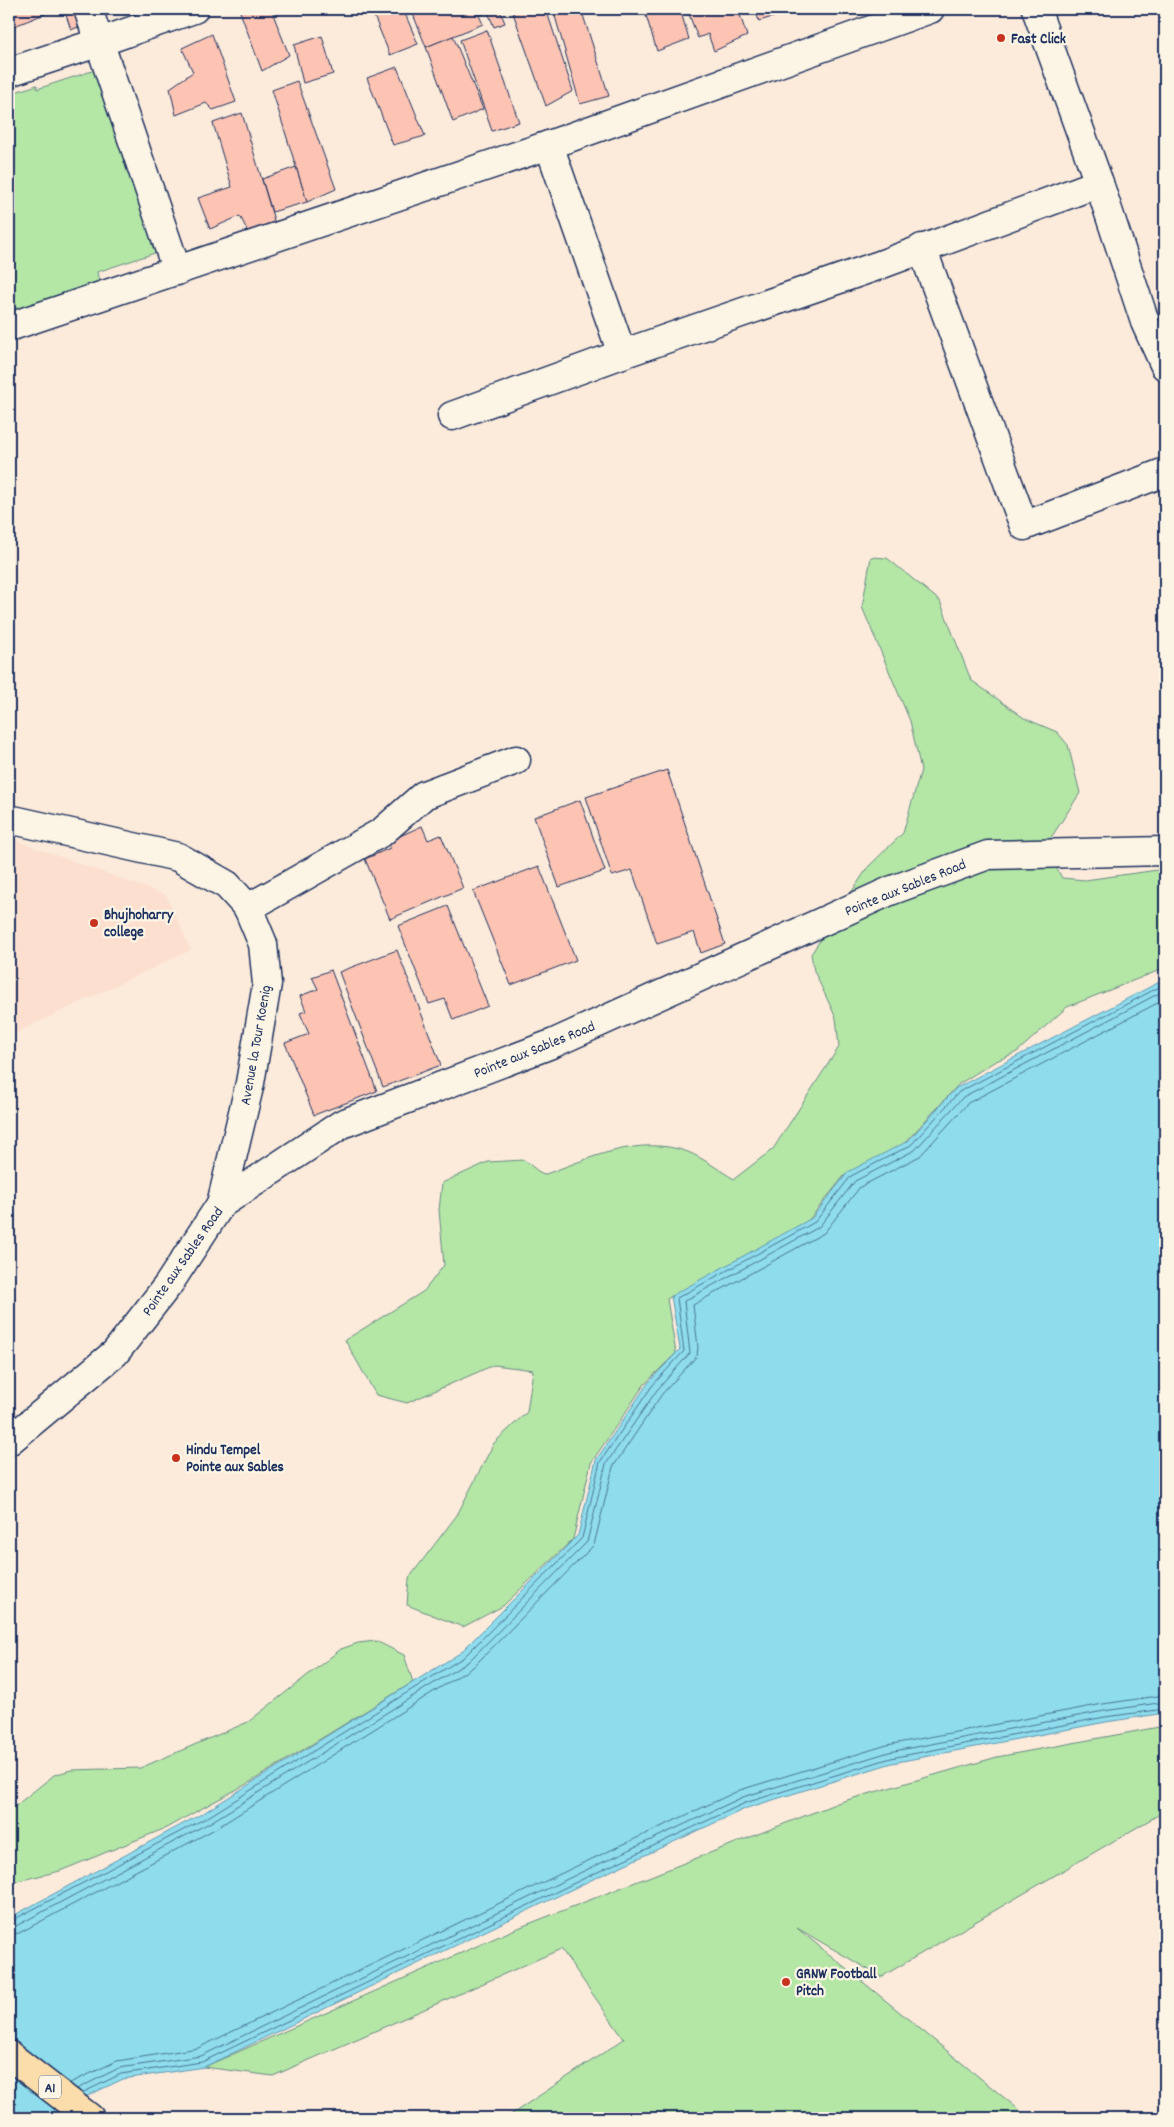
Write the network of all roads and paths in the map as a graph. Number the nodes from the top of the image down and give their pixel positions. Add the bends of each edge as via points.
1 (88, 9) edge
2 (194, 9) edge
3 (930, 9) edge
4 (1036, 9) edge
5 (100, 42) junction
6 (9, 72) edge
7 (549, 145) junction
8 (1099, 183) junction
9 (922, 248) junction
10 (177, 271) junction
11 (9, 327) edge
12 (622, 354) junction
13 (1165, 366) edge
14 (452, 416) dead end
15 (1165, 472) edge
16 (516, 760) dead end
17 (9, 819) edge
18 (1165, 850) edge
19 (248, 908) junction
20 (221, 1204) junction
21 (9, 1441) edge
22 (9, 2055) edge
23 (90, 2118) edge

1 - 5 street
2 - 5 street
3 - 7 street
4 - 8 street
5 - 6 street
5 - 10 street
7 - 10 street
7 - 12 street
8 - 9 street
8 - 13 street via 1145,322
9 - 12 street
9 - 15 street via 1024,526
10 - 11 street
12 - 14 street
16 - 19 street via 424,796 382,832
17 - 19 street, Avenue la Tour Koenig via 178,858 227,885
18 - 20 street, Pointe aux Sables Road via 988,855 899,887 554,1043 342,1124
19 - 20 street, Avenue la Tour Koenig via 263,944 267,984 250,1083
20 - 21 street, Pointe aux Sables Road via 168,1285 115,1353
22 - 23 main road, A1

